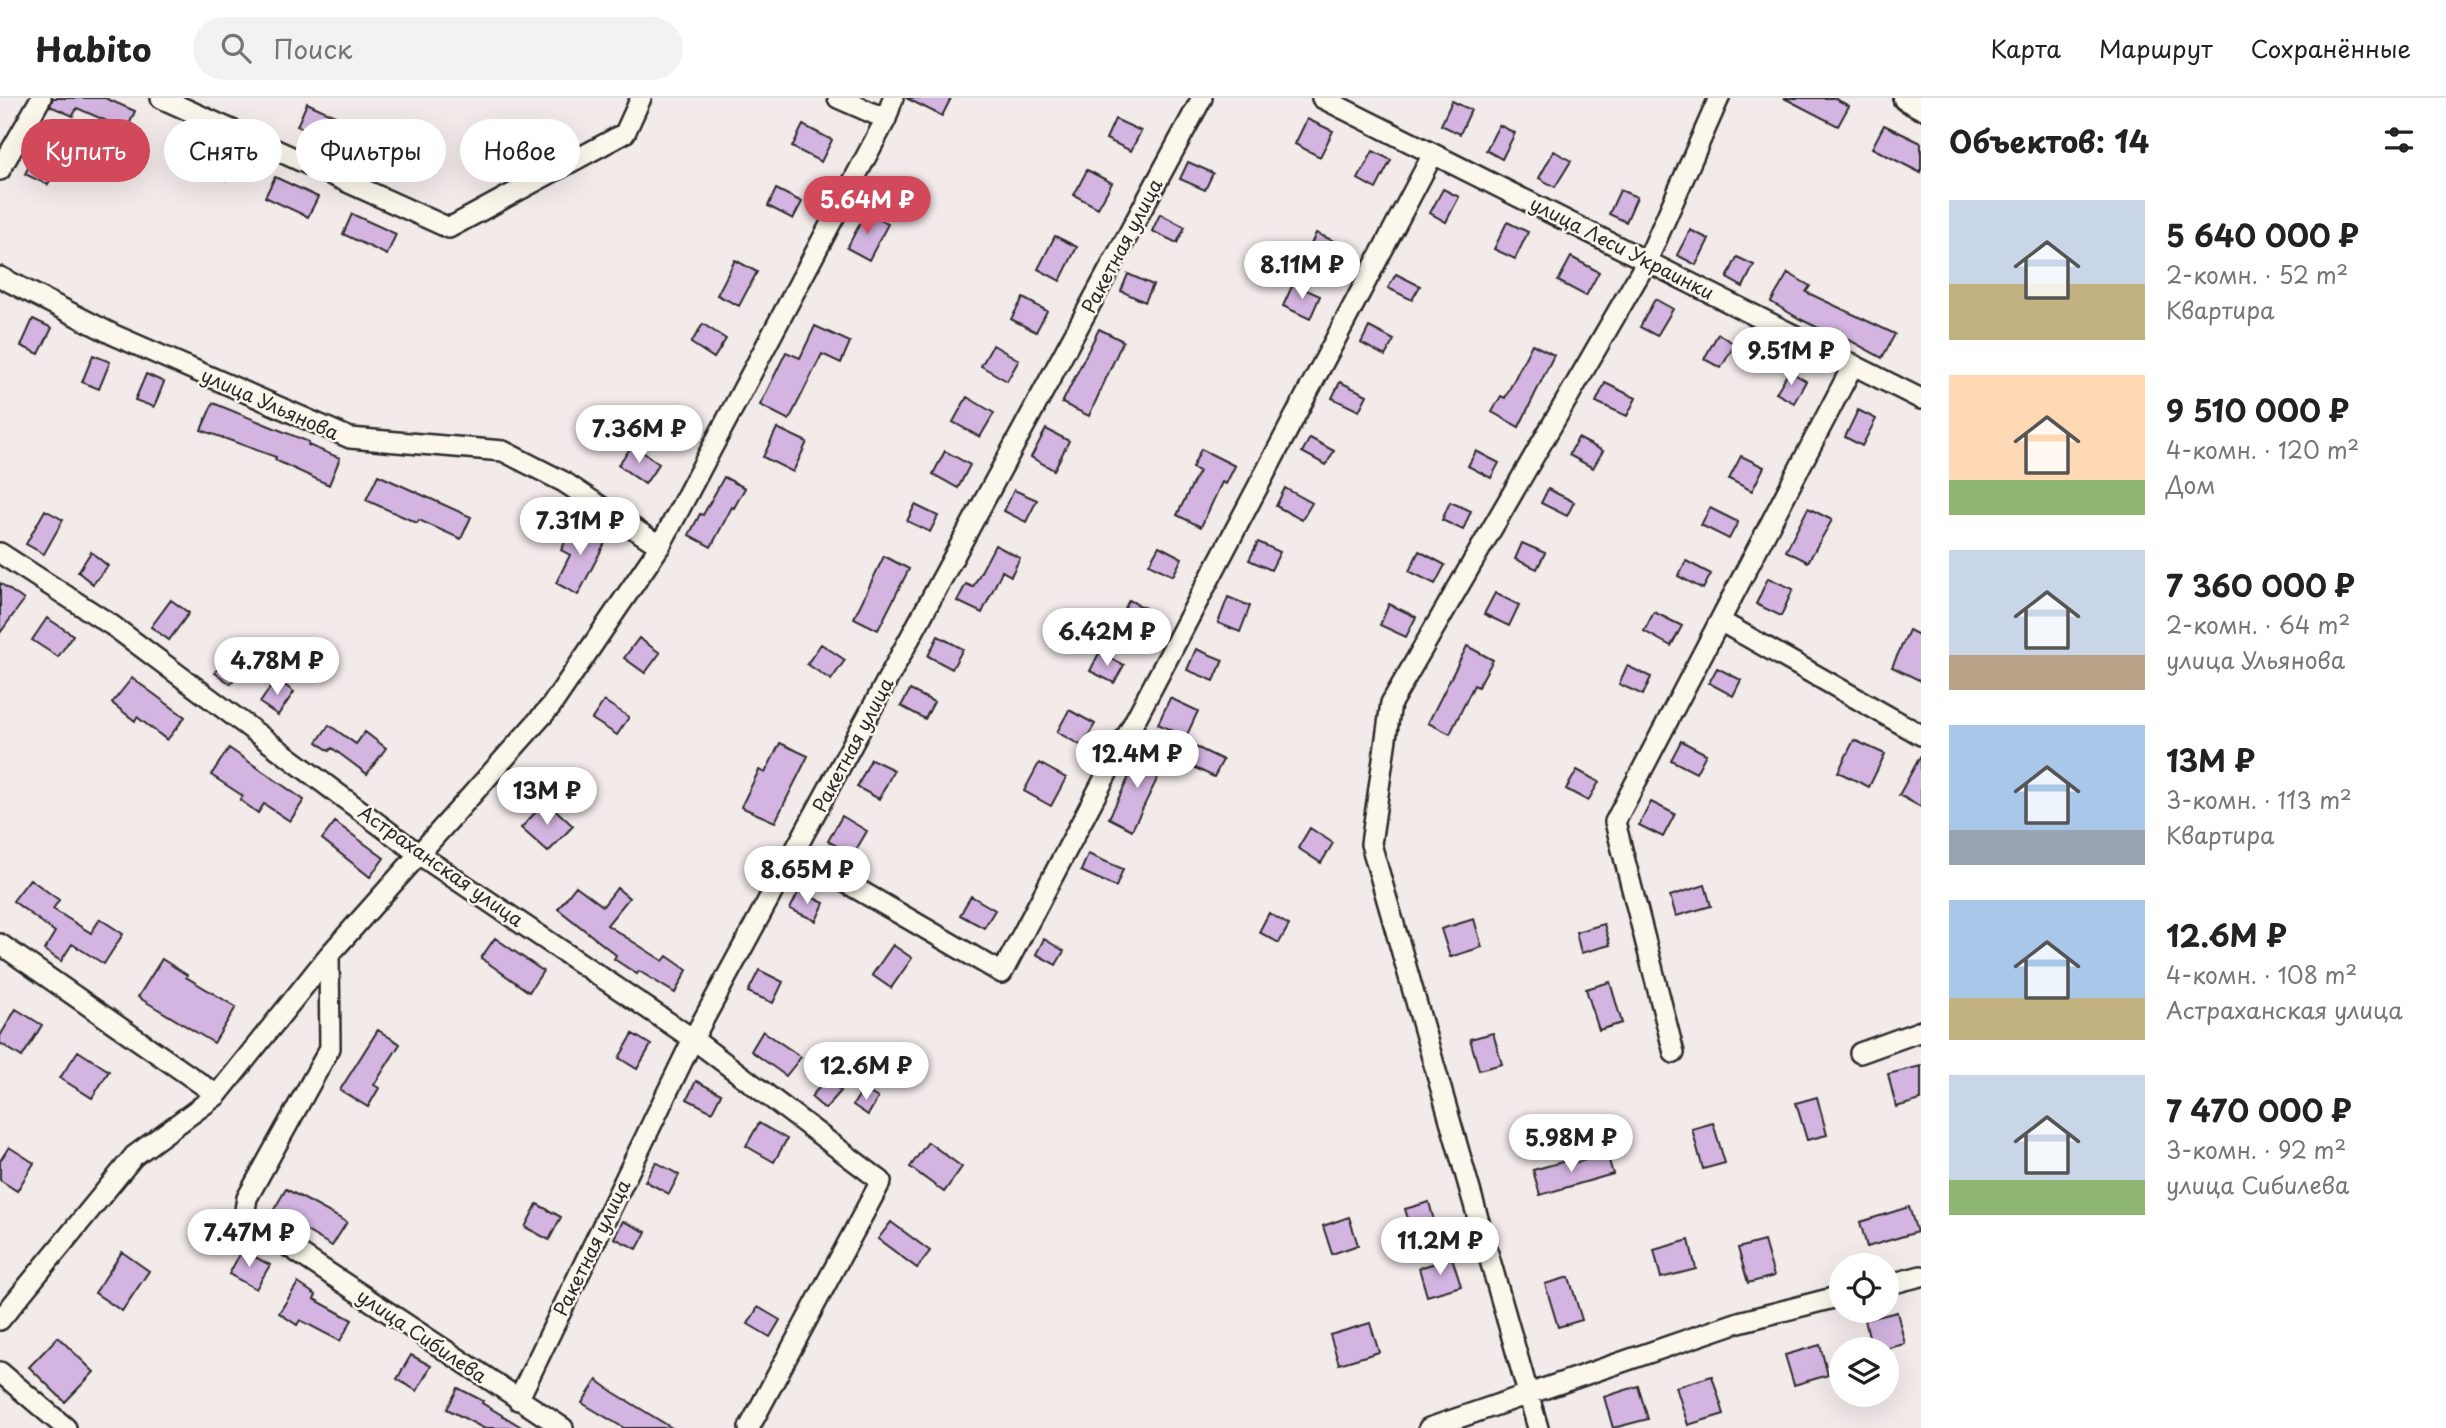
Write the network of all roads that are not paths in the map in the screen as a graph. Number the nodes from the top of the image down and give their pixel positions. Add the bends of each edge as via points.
1 (41, 98) edge
2 (161, 98) edge
3 (641, 98) edge
4 (838, 98) edge
5 (893, 98) edge
6 (1202, 98) edge
7 (1322, 98) edge
8 (1719, 98) edge
9 (1906, 98) edge
10 (1921, 106) edge
11 (886, 119) junction
12 (1433, 154) junction
13 (0, 170) edge
14 (1647, 261) junction
15 (0, 277) edge
16 (1853, 365) junction
17 (1921, 399) edge
18 (660, 546) junction
19 (0, 553) edge
20 (1720, 621) junction
21 (1921, 735) edge
22 (794, 853) junction
23 (421, 855) junction
24 (0, 944) edge
25 (329, 955) junction
26 (1921, 1031) edge
27 (693, 1039) junction
28 (1674, 1053) dead end
29 (1860, 1053) dead end
30 (217, 1094) junction
31 (1921, 1276) edge
32 (1899, 1282) edge
33 (1829, 1299) edge
34 (0, 1320) edge
35 (0, 1372) edge
36 (1529, 1393) junction
37 (518, 1400) junction
38 (66, 1428) edge
39 (563, 1428) edge
40 (748, 1428) edge
41 (1429, 1428) edge
42 (1538, 1428) edge

1 - 13 street
2 - 3 street via 449,228 625,133
4 - 11 street
5 - 11 street
6 - 22 street, Ракетная улица
7 - 12 street, улица Леси Украинки
8 - 14 street
9 - 10 main road
11 - 18 street
12 - 14 street, улица Леси Украинки
12 - 22 street via 1002,973
14 - 16 street, улица Леси Украинки
14 - 36 street via 1391,703 1371,844
15 - 18 street, улица Ульянова via 114,335 350,438 503,451 564,482
16 - 17 street, улица Леси Украинки
16 - 20 street
18 - 23 street via 551,706
19 - 23 street, Астраханская улица via 113,626
20 - 21 street
20 - 28 street via 1615,822
22 - 27 street, Ракетная улица
23 - 25 street
23 - 27 street, Астраханская улица
24 - 30 street
25 - 30 street
25 - 37 street, улица Сибилева via 330,1048 247,1198 245,1210 250,1221
26 - 29 street
27 - 37 street, Ракетная улица
27 - 40 street, Астраханская улица via 881,1181
30 - 34 street via 134,1156
31 - 32 street
33 - 36 street via 1739,1322
35 - 38 street
36 - 41 street
36 - 42 street
37 - 39 street, улица Сибилева

